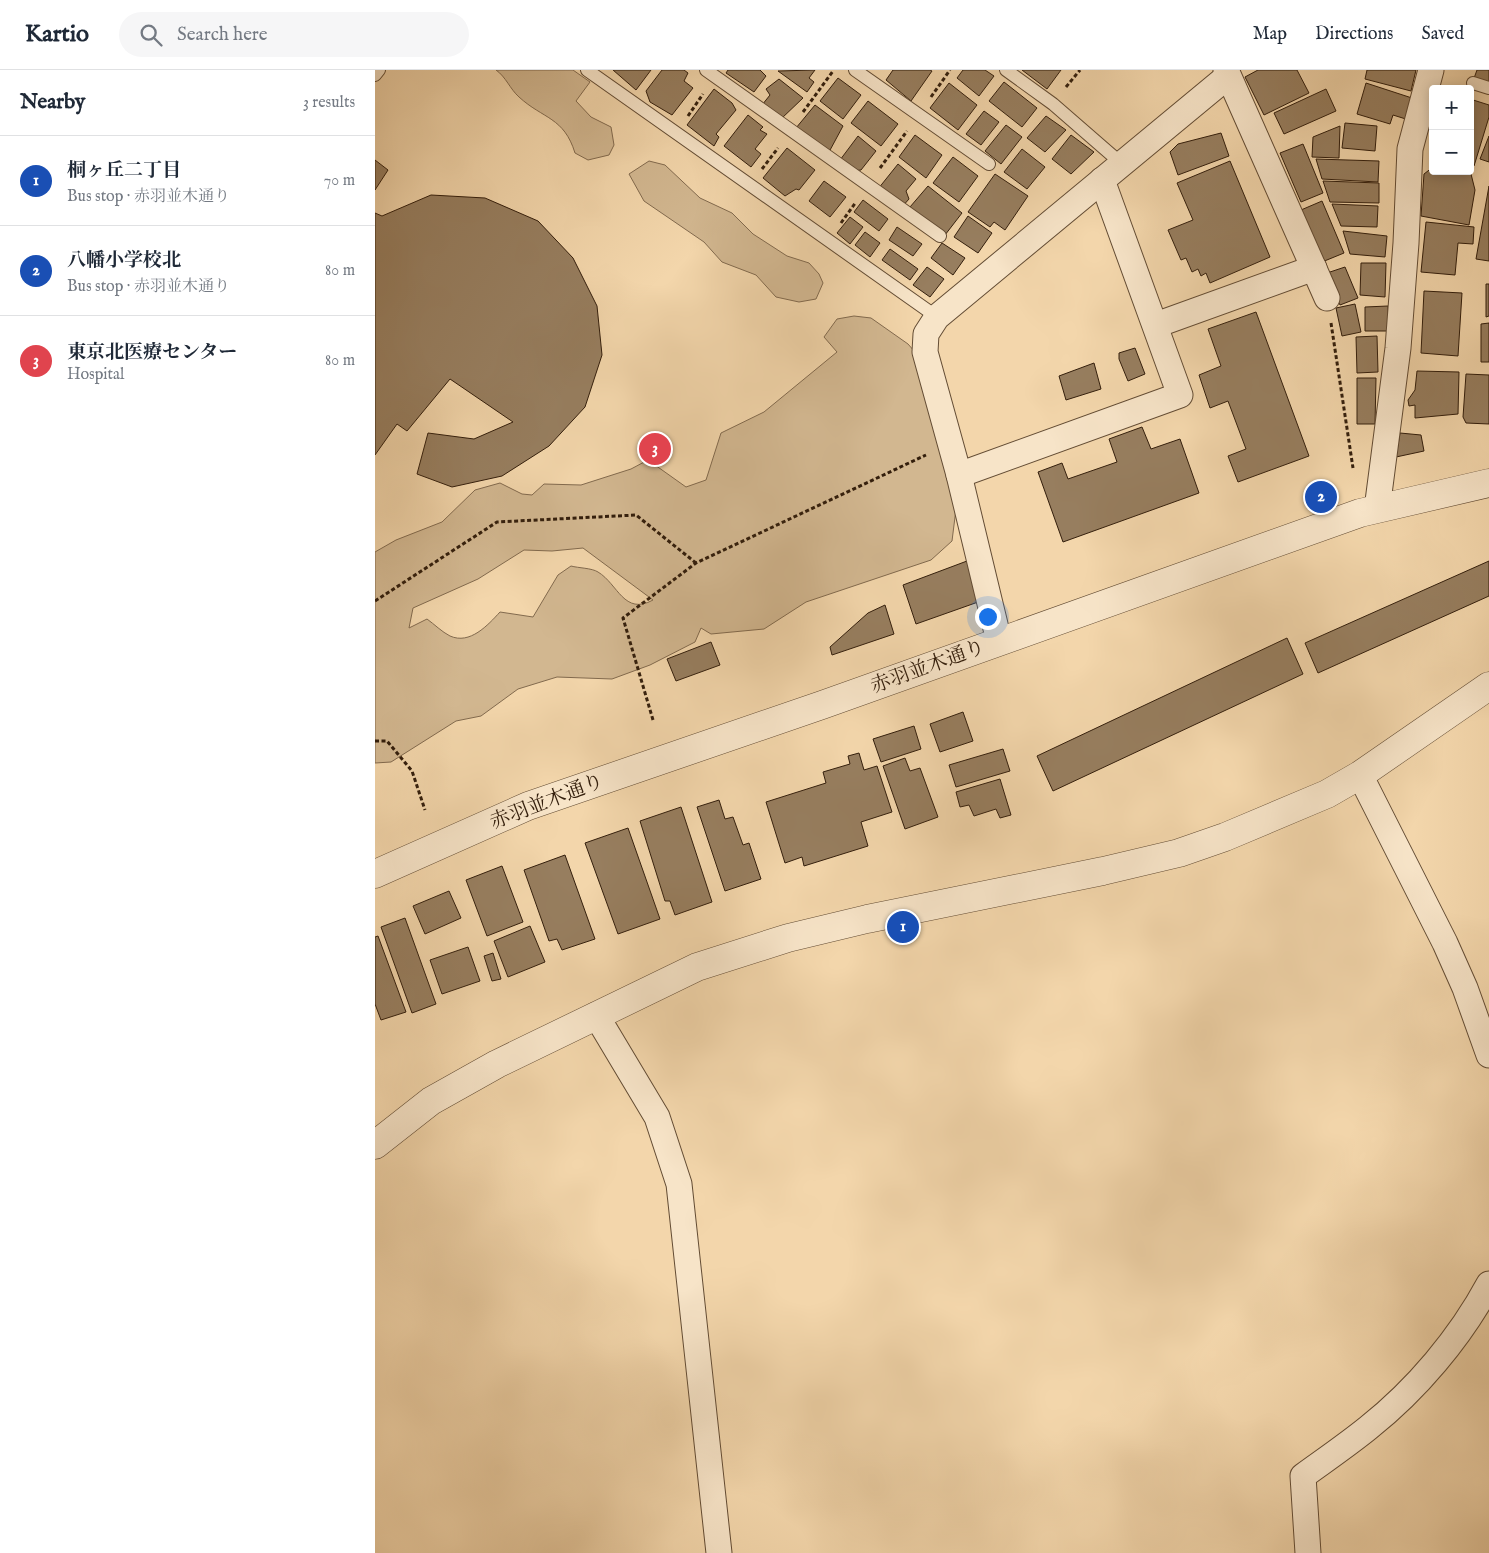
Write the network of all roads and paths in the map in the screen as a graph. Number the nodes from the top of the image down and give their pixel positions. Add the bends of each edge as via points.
1 (379, 70) edge
2 (587, 70) edge
3 (855, 70) edge
4 (950, 70) edge
5 (1006, 70) edge
6 (1431, 70) edge
7 (711, 73) edge
8 (1227, 73) edge
9 (375, 76) edge
10 (1473, 83) dead end
11 (1489, 88) edge
12 (918, 114) junction
13 (676, 132) junction
14 (989, 164) dead end
15 (1122, 164) junction
16 (1102, 180) junction
17 (868, 185) junction
18 (940, 236) dead end
19 (829, 240) junction
20 (1314, 268) junction
21 (1327, 298) joint
22 (937, 317) junction
23 (1156, 325) junction
24 (949, 444) junction
25 (959, 475) junction
26 (1489, 483) edge
27 (1369, 511) junction
28 (696, 562) junction
29 (375, 601) edge
30 (999, 641) junction
31 (1489, 686) edge
32 (653, 720) dead end
33 (375, 741) edge
34 (1360, 775) junction
35 (425, 810) dead end
36 (375, 874) edge
37 (596, 1015) junction
38 (1489, 1055) edge
39 (375, 1145) edge
40 (1489, 1284) edge
41 (719, 1553) edge
42 (1308, 1553) edge

1 - 9 lane
2 - 13 lane
3 - 12 lane
4 - 12 path
5 - 15 lane via 1053,104
6 - 27 street via 1410,149 1398,348
7 - 13 path
7 - 17 lane
8 - 15 street
8 - 20 street
10 - 11 lane
12 - 14 lane
12 - 17 path
13 - 19 lane
15 - 16 street
16 - 22 street
16 - 23 street
17 - 18 lane
17 - 19 path
19 - 22 lane
20 - 21 street
20 - 23 street
21 - 27 path
22 - 24 street via 926,334 925,352
23 - 25 street via 1180,395
24 - 25 street
24 - 28 path
25 - 30 street
26 - 27 street, 赤羽並木通り
27 - 30 street, 赤羽並木通り
28 - 29 path via 636,515 497,522
28 - 32 path via 623,618
30 - 36 street, 赤羽並木通り via 528,806
31 - 34 street
33 - 35 path via 387,741 412,771
34 - 37 street via 1285,813 1179,852 788,938 697,967
34 - 38 street via 1449,952
37 - 39 street via 431,1101
37 - 41 street via 657,1117 679,1184
40 - 42 street via 1447,1346 1408,1392 1369,1428 1303,1476

